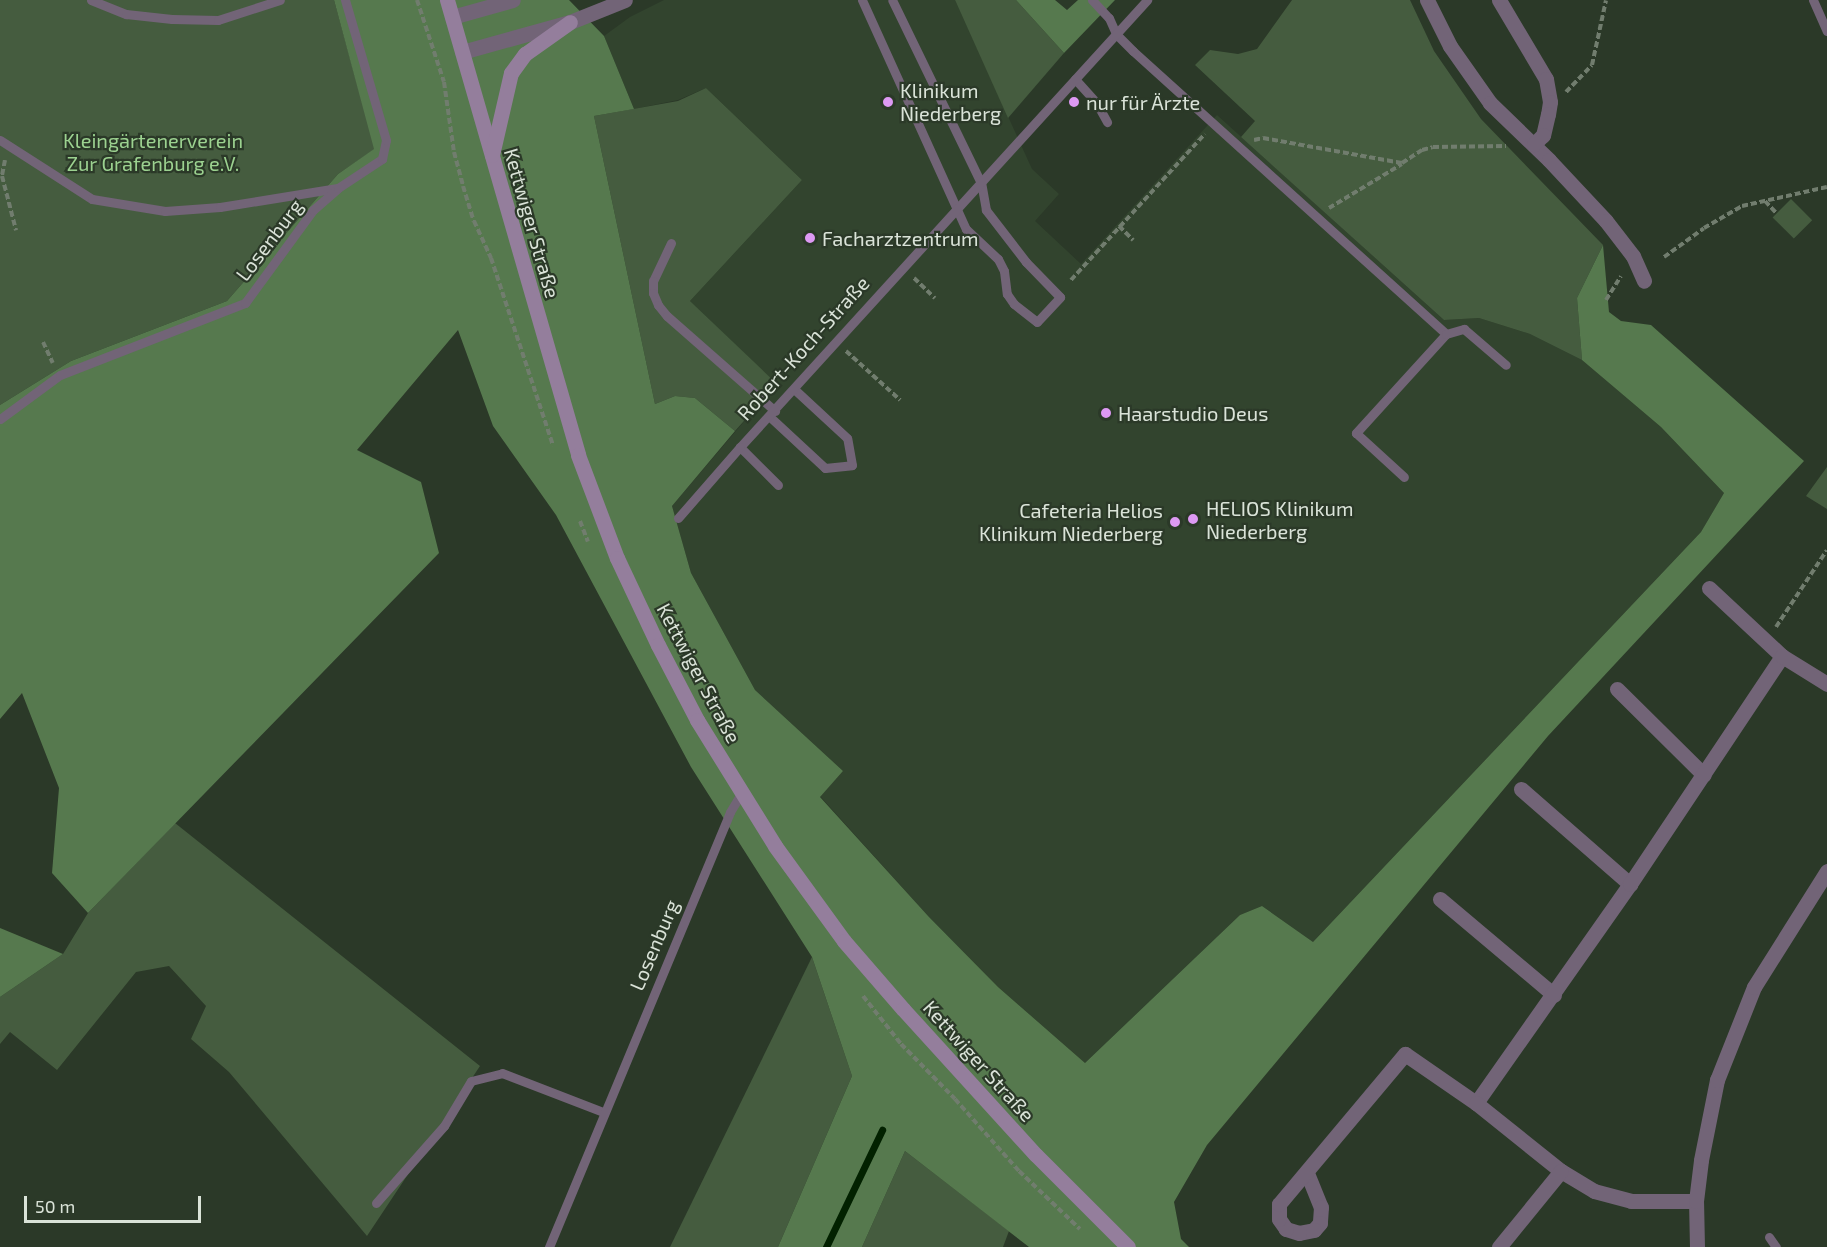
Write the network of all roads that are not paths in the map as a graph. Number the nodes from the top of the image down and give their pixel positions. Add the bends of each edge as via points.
1 (91, 0) edge
2 (280, 0) edge
3 (345, 0) edge
4 (447, 0) edge
5 (513, 0) edge
6 (625, 0) edge
7 (862, 0) edge
8 (892, 0) edge
9 (1092, 0) edge
10 (1147, 0) edge
11 (1427, 0) edge
12 (1499, 0) edge
13 (1813, 0) edge
14 (452, 17) junction
15 (570, 22) junction
16 (1827, 31) edge
17 (1116, 34) junction
18 (462, 52) junction
19 (1075, 79) junction
20 (1107, 122) dead end
21 (0, 140) edge
22 (1534, 144) junction
23 (491, 158) junction
24 (981, 183) junction
25 (338, 188) junction
26 (956, 210) junction
27 (671, 243) dead end
28 (1644, 281) dead end
29 (1446, 334) junction
30 (1506, 365) dead end
31 (794, 389) junction
32 (773, 414) junction
33 (0, 418) edge
34 (740, 447) junction
35 (1404, 477) dead end
36 (778, 485) dead end
37 (678, 518) dead end
38 (1709, 588) dead end
39 (1782, 656) junction
40 (1827, 684) edge
41 (1617, 689) dead end
42 (1704, 775) junction
43 (1521, 789) dead end
44 (741, 794) junction
45 (1827, 871) edge
46 (1630, 884) junction
47 (1440, 899) dead end
48 (1554, 995) junction
49 (1476, 1103) junction
50 (603, 1112) junction
51 (1561, 1171) junction
52 (1307, 1173) dead end
53 (1696, 1201) junction
54 (376, 1203) dead end
55 (1769, 1237) dead end
56 (549, 1247) edge
57 (1128, 1247) edge
58 (1499, 1247) edge
59 (1697, 1247) edge
60 (1776, 1247) edge

1 - 2 lane via 126,14 207,20
3 - 25 lane, Losenburg via 386,140 382,159
4 - 14 main road, Kettwiger Straße
5 - 14 street
6 - 15 street
7 - 26 lane
8 - 24 lane
9 - 17 lane via 1109,18
10 - 17 lane, Robert-Koch-Straße
11 - 22 street via 1450,46 1490,103
12 - 22 street via 1546,79 1550,102 1543,135
13 - 16 lane
14 - 18 main road, Kettwiger Straße
15 - 18 street
15 - 23 main road via 525,54 511,74
17 - 19 lane, Robert-Koch-Straße
17 - 29 lane
18 - 23 main road, Kettwiger Straße
19 - 20 lane via 1096,102
19 - 24 lane, Robert-Koch-Straße
21 - 25 lane via 92,199 165,211 220,207
22 - 28 street via 1606,221 1633,256
23 - 44 main road, Kettwiger Straße via 578,455 600,517 658,645
24 - 26 lane, Robert-Koch-Straße
24 - 26 lane via 986,210 1026,262 1060,297 1037,322 1014,304 1007,294 998,260 966,229
25 - 33 lane, Losenburg via 313,210 245,303 69,371
26 - 31 lane, Robert-Koch-Straße
27 - 32 lane via 653,281 658,305
29 - 30 lane via 1464,329
29 - 35 lane via 1356,433
31 - 32 lane, Robert-Koch-Straße
31 - 32 lane via 847,438 852,465 825,468
32 - 34 lane, Robert-Koch-Straße
34 - 36 lane, Robert-Koch-Straße
34 - 37 lane
38 - 39 street
39 - 40 street
39 - 42 street
41 - 42 street
42 - 46 street
43 - 46 street
44 - 50 lane, Losenburg
44 - 57 main road, Kettwiger Straße via 810,896 903,1010 1036,1155
45 - 53 street via 1754,987 1734,1033 1707,1120
46 - 48 street
47 - 48 street
48 - 49 street
49 - 51 street
49 - 52 street via 1406,1054
50 - 54 lane via 502,1073 471,1081 444,1126
50 - 56 lane, Losenburg
51 - 53 street via 1594,1191 1630,1201
51 - 58 street
53 - 59 street
55 - 60 lane

